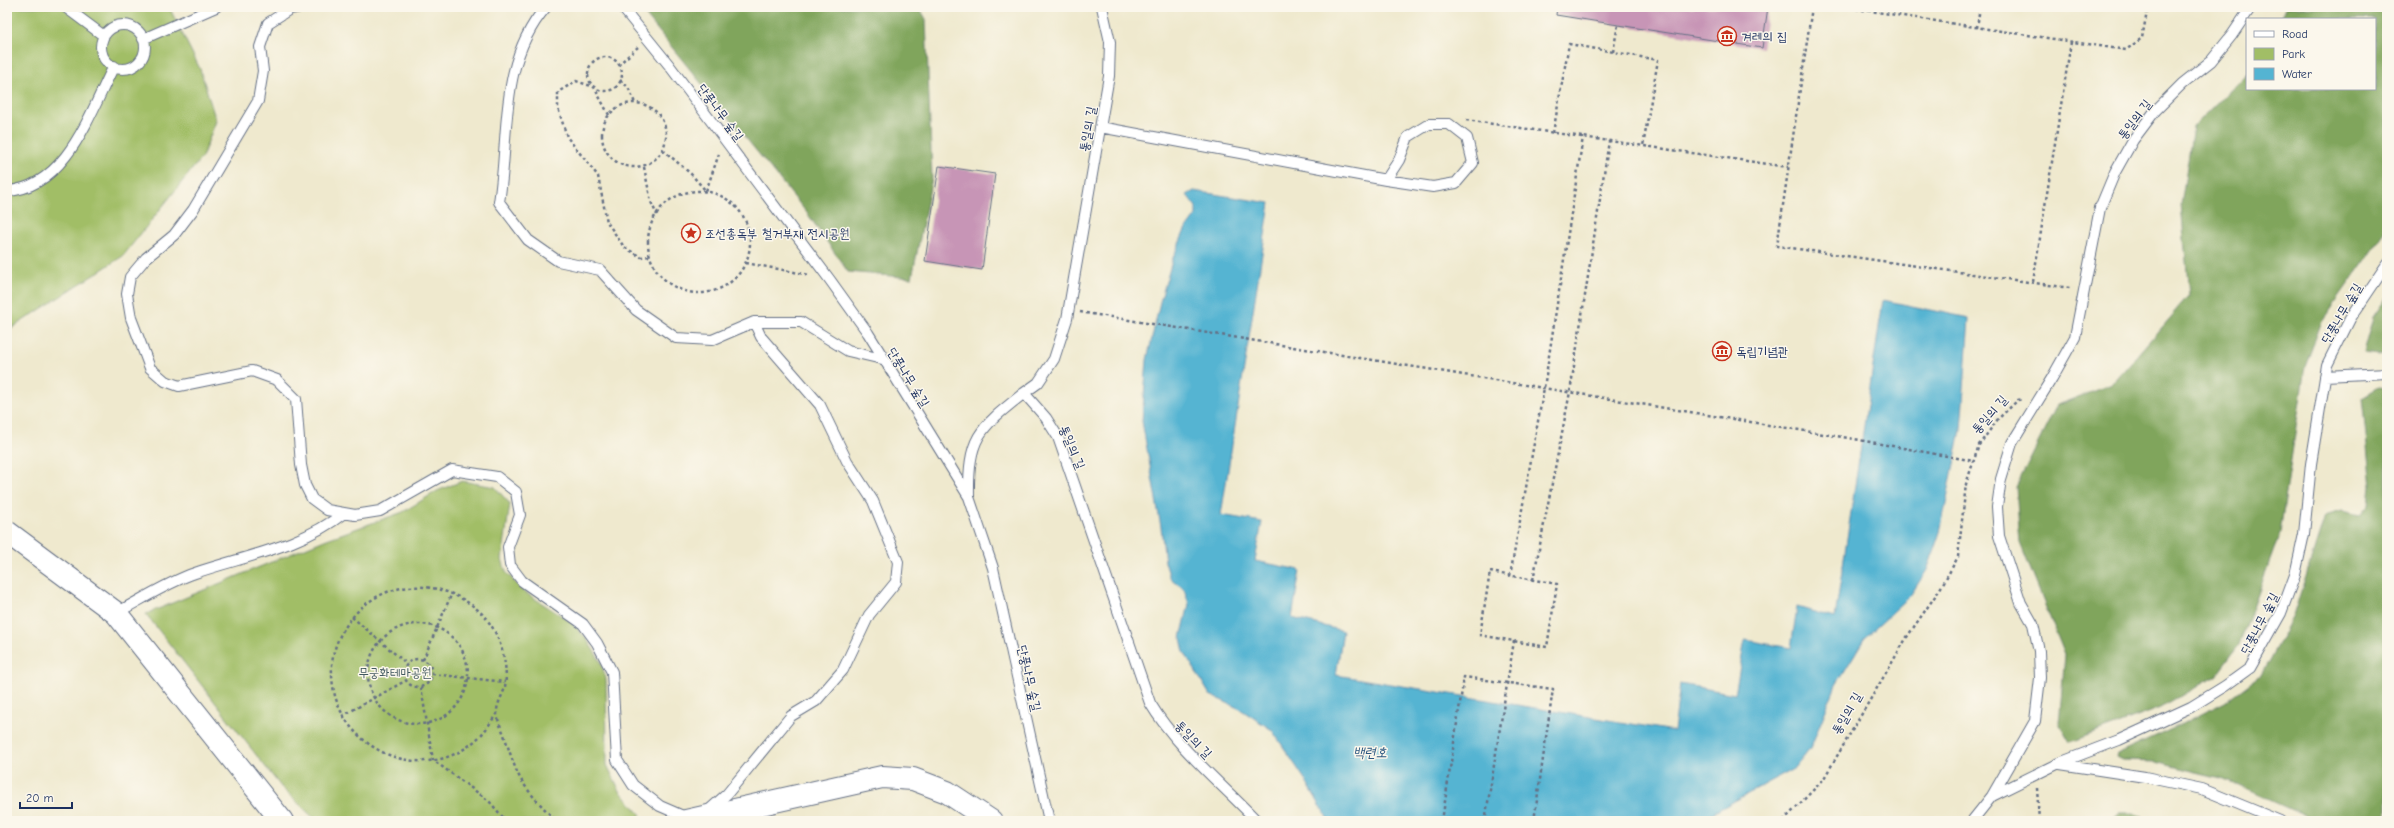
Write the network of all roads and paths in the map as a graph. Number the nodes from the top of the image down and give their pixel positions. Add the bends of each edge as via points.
1 (65, 7) edge
2 (216, 7) edge
3 (300, 7) edge
4 (546, 7) edge
5 (622, 7) edge
6 (1102, 7) edge
7 (1812, 7) edge
8 (1844, 7) edge
9 (1980, 7) edge
10 (2148, 7) edge
11 (2251, 7) edge
12 (1618, 25) dead end
13 (1977, 28) junction
14 (104, 36) junction
15 (143, 39) junction
16 (648, 39) junction
17 (2071, 42) junction
18 (1613, 52) junction
19 (618, 64) junction
20 (114, 66) junction
21 (620, 80) junction
22 (594, 87) junction
23 (635, 103) junction
24 (609, 115) junction
25 (1462, 119) dead end
26 (1100, 127) junction
27 (1553, 133) junction
28 (1583, 137) junction
29 (725, 138) junction
30 (1609, 141) junction
31 (1643, 146) junction
32 (663, 150) junction
33 (644, 167) junction
34 (1788, 167) junction
35 (1386, 180) junction
36 (7, 191) edge
37 (706, 191) junction
38 (656, 215) junction
39 (650, 256) junction
40 (746, 262) junction
41 (2387, 264) edge
42 (830, 280) junction
43 (2034, 282) junction
44 (2085, 291) junction
45 (1068, 310) junction
46 (754, 322) junction
47 (882, 359) junction
48 (2387, 373) edge
49 (2325, 376) junction
50 (1544, 388) junction
51 (1570, 392) junction
52 (1024, 393) junction
53 (2038, 401) junction
54 (1974, 461) junction
55 (969, 497) junction
56 (344, 513) junction
57 (7, 532) edge
58 (1510, 576) junction
59 (1533, 580) junction
60 (452, 593) junction
61 (116, 613) junction
62 (352, 617) junction
63 (438, 627) junction
64 (380, 640) junction
65 (1514, 641) junction
66 (423, 660) junction
67 (407, 664) junction
68 (432, 674) junction
69 (468, 678) junction
70 (405, 681) junction
71 (505, 682) junction
72 (1508, 683) junction
73 (421, 687) junction
74 (374, 699) junction
75 (497, 713) junction
76 (342, 716) junction
77 (427, 724) junction
78 (433, 760) junction
79 (2058, 763) junction
80 (2037, 774) junction
81 (1992, 796) junction
82 (693, 819) edge
83 (282, 821) edge
84 (506, 821) edge
85 (556, 821) edge
86 (991, 821) edge
87 (1049, 821) edge
88 (1257, 821) edge
89 (1442, 821) edge
90 (1485, 821) edge
91 (1534, 821) edge
92 (1783, 821) edge
93 (1972, 821) edge
94 (2039, 821) edge
95 (2280, 821) edge

1 - 14 lane
2 - 15 lane
3 - 56 lane via 290,9 268,23 260,47 263,71 258,101 193,210 174,235 146,258 130,277 127,294 131,318 150,368 165,380 179,386 252,371 277,380 296,399 305,485 312,499 322,507
4 - 46 lane via 535,21 517,56 505,117 504,173 499,202 528,240 558,261 600,270 636,310 676,338 712,340
5 - 16 lane, 단풍나무 숲길
6 - 26 lane, 통일의 길 via 1110,42 1109,76
7 - 34 path
8 - 13 path
9 - 13 path
10 - 17 path via 2142,38 2126,50
11 - 44 lane, 통일의 길 via 2211,61 2182,84 2155,111 2133,140 2115,172 2100,208
12 - 18 path
13 - 17 path
14 - 15 lane via 109,30 123,25 137,30
14 - 20 lane via 101,50 104,58
15 - 20 lane via 144,51 137,64 123,69
16 - 19 path
16 - 29 lane, 단풍나무 숲길
17 - 43 path
18 - 27 path via 1569,44
18 - 31 path via 1658,60
19 - 21 path via 622,75
19 - 22 path via 604,57 594,61 588,71 588,77
20 - 36 lane via 85,128 54,171 31,185
21 - 22 path via 618,85 609,91
21 - 23 path via 628,87
22 - 24 path
22 - 39 path via 576,82 558,92 558,108 567,137 598,176 607,222 624,247 641,257
23 - 24 path via 616,108
23 - 32 path via 646,105 661,117 667,139
24 - 33 path via 602,134 608,154 626,167
25 - 27 path
26 - 35 lane
26 - 45 lane, 통일의 길
27 - 28 path
28 - 30 path
28 - 50 path
29 - 37 path
29 - 42 lane, 단풍나무 숲길
30 - 31 path
30 - 51 path
31 - 34 path
32 - 33 path via 657,159
32 - 37 path via 692,174
33 - 38 path
34 - 43 path via 1776,246
35 - 35 lane via 1433,187 1456,183 1473,163 1467,138 1449,124 1429,124 1408,137 1399,160
37 - 38 path via 689,192 674,198
37 - 40 path via 722,196 732,203 746,220 750,236 750,253
38 - 39 path via 648,239
39 - 40 path via 657,272 669,284 701,294 718,290 732,282
40 - 42 path
41 - 49 lane, 단풍나무 숲길 via 2337,342
42 - 47 lane, 단풍나무 숲길 via 868,333
43 - 44 path
44 - 53 lane, 통일의 길 via 2075,336
45 - 50 path
45 - 52 lane, 통일의 길 via 1054,359 1038,383
46 - 47 lane via 802,322 848,351
46 - 82 lane via 761,336 820,405 847,461 873,501 898,562 896,582 869,615 843,670 816,701 791,716 727,794
47 - 55 lane, 단풍나무 숲길
48 - 49 lane
49 - 79 lane, 단풍나무 숲길 via 2311,464 2304,534 2295,575 2281,613 2250,668 2191,707 2119,740
50 - 51 path
50 - 58 path
51 - 54 path
51 - 59 path
52 - 55 lane via 988,422 977,436 968,475
52 - 88 lane, 통일의 길 via 1046,418 1058,437 1150,703 1163,725
53 - 54 path, 통일의 길 via 2032,398 2018,400 1998,419 1979,445
53 - 81 lane via 2012,443 2001,479 1997,507 1999,536 2021,603 2033,624 2039,651 2040,678 2035,721
54 - 92 path, 통일의 길 via 1966,484 1958,557 1940,589 1906,637 1823,780
55 - 87 lane, 단풍나무 숲길 via 993,568
56 - 61 lane via 326,527 268,551 193,574
56 - 82 lane via 355,515 380,511 452,470 497,478 516,492 520,515 508,547 510,565 522,581 583,624 598,643 612,672 617,760 633,785 660,806
57 - 61 street
58 - 59 path
58 - 65 path via 1490,572 1480,635
59 - 65 path via 1557,584 1547,647
60 - 62 path via 431,587 404,587 378,596
60 - 63 path
60 - 71 path via 479,611 496,633 505,659
61 - 83 street
62 - 64 path
62 - 76 path via 340,634 332,661 332,688
63 - 64 path via 422,623 406,624 392,630
63 - 66 path
63 - 69 path via 451,635 461,648 467,662
64 - 67 path
64 - 74 path via 371,654 368,669 368,684
65 - 72 path
66 - 67 path via 414,659
66 - 68 path via 430,665
67 - 70 path via 403,672
68 - 69 path
68 - 73 path via 429,683
69 - 71 path
69 - 77 path via 464,694 456,708 443,718
70 - 73 path via 412,687
70 - 74 path
71 - 75 path
72 - 89 path via 1464,677
72 - 90 path
72 - 91 path via 1553,689
73 - 77 path
74 - 76 path
74 - 77 path via 384,711 397,720
75 - 78 path via 481,735 459,751
75 - 85 path via 518,775
76 - 78 path via 357,736 380,752 406,760
77 - 78 path
78 - 84 path via 488,801
79 - 80 lane, 단풍나무 숲길
79 - 95 lane via 2202,789
80 - 81 lane, 단풍나무 숲길
80 - 94 path
81 - 93 lane, 단풍나무 숲길
82 - 86 street via 882,777 913,779 940,789

